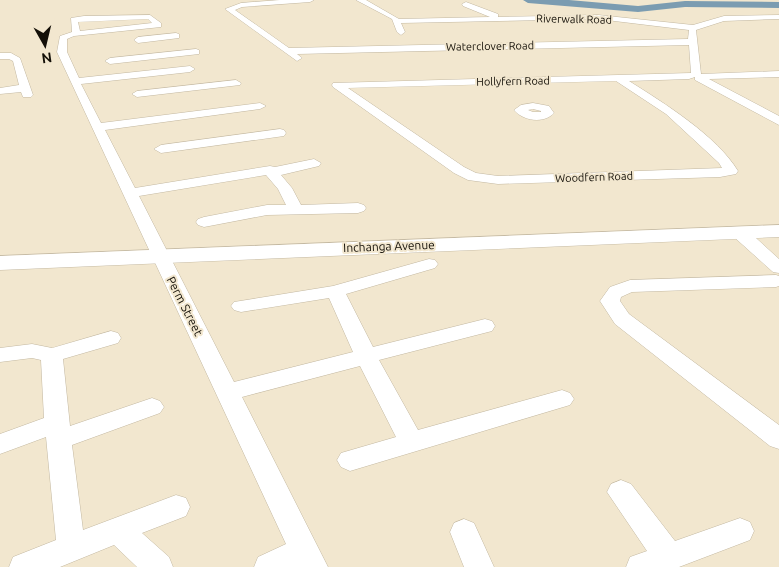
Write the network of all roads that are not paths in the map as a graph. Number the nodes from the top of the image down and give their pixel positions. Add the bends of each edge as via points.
1 (310, 0) edge
2 (360, 0) edge
3 (466, 4) dead end
4 (779, 18) edge
5 (501, 19) junction
6 (397, 21) junction
7 (694, 28) junction
8 (76, 33) junction
9 (176, 36) dead end
10 (91, 42) dead end
11 (692, 42) junction
12 (62, 44) junction
13 (406, 48) junction
14 (287, 51) junction
15 (196, 52) dead end
16 (0, 56) edge
17 (139, 58) junction
18 (300, 60) dead end
19 (110, 61) dead end
20 (190, 69) dead end
21 (172, 71) junction
22 (761, 74) junction
23 (779, 74) edge
24 (697, 76) junction
25 (618, 78) junction
26 (512, 81) junction
27 (75, 82) junction
28 (779, 82) edge
29 (236, 83) dead end
30 (337, 85) joint
31 (182, 88) junction
32 (0, 92) edge
33 (137, 94) dead end
34 (260, 106) dead end
35 (533, 106) dead end
36 (204, 113) junction
37 (779, 121) edge
38 (98, 127) junction
39 (280, 133) dead end
40 (203, 134) junction
41 (161, 149) dead end
42 (314, 163) dead end
43 (274, 172) junction
44 (131, 193) junction
45 (295, 208) junction
46 (358, 208) dead end
47 (204, 222) dead end
48 (779, 231) edge
49 (740, 233) junction
50 (160, 255) junction
51 (0, 263) edge
52 (429, 264) dead end
53 (778, 275) edge
54 (335, 291) junction
55 (241, 306) dead end
56 (485, 326) dead end
57 (111, 338) dead end
58 (0, 355) edge
59 (52, 355) junction
60 (366, 356) junction
61 (228, 392) junction
62 (562, 399) dead end
63 (152, 406) dead end
64 (58, 431) junction
65 (779, 439) edge
66 (412, 443) junction
67 (0, 444) edge
68 (350, 460) dead end
69 (621, 492) dead end
70 (176, 507) dead end
71 (117, 529) junction
72 (740, 531) dead end
73 (464, 532) dead end
74 (71, 547) junction
75 (669, 557) junction
76 (308, 558) edge
77 (24, 567) edge
78 (158, 567) edge
79 (269, 567) edge
80 (479, 567) edge
81 (641, 567) edge

1 - 14 street via 229,9
2 - 6 street
3 - 5 street
4 - 7 street, Riverwalk Road via 719,19
5 - 6 street, Riverwalk Road
5 - 7 street, Riverwalk Road via 598,17
6 - 13 street
7 - 11 street
8 - 8 street via 74,20 84,18 150,17 158,25
8 - 12 street via 63,38
9 - 17 street via 133,41
10 - 12 street
11 - 13 street, Waterclover Road
11 - 24 street
12 - 27 street, Perm Street via 62,52
13 - 14 street, Waterclover Road
14 - 18 street
15 - 17 street
16 - 32 street via 11,56 17,60 26,92
17 - 19 street
20 - 21 street
21 - 27 street
21 - 31 street
22 - 23 street, Hollyfern Road
22 - 24 street, Hollyfern Road
22 - 28 street
24 - 25 street, Hollyfern Road
24 - 37 street
25 - 26 street, Hollyfern Road
25 - 30 street, Woodfern Road via 670,112 725,161 730,170 720,173 481,179 459,170
26 - 30 street, Hollyfern Road
26 - 35 street
27 - 38 street, Perm Street
29 - 31 street
31 - 33 street
34 - 36 street
36 - 38 street
36 - 40 street via 207,122
38 - 44 street, Perm Street
39 - 40 street
40 - 41 street
42 - 43 street
43 - 44 street via 261,171
43 - 45 street
44 - 50 street, Perm Street
45 - 46 street
45 - 47 street via 252,212
48 - 49 street, Inchanga Avenue
49 - 50 street, Inchanga Avenue
49 - 53 street
50 - 51 street, Inchanga Avenue
50 - 61 street, Perm Street
52 - 54 street
53 - 65 street via 630,286 616,291 610,301 622,319
54 - 55 street
54 - 60 street
56 - 60 street
57 - 59 street
58 - 59 street via 23,351
59 - 64 street
60 - 61 street
60 - 66 street
61 - 76 street, Perm Street
62 - 66 street
63 - 64 street
64 - 67 street
64 - 74 street
66 - 68 street
69 - 75 street
70 - 71 street
71 - 74 street
71 - 78 street
72 - 75 street
73 - 80 street
74 - 77 street
75 - 81 street
76 - 79 street

